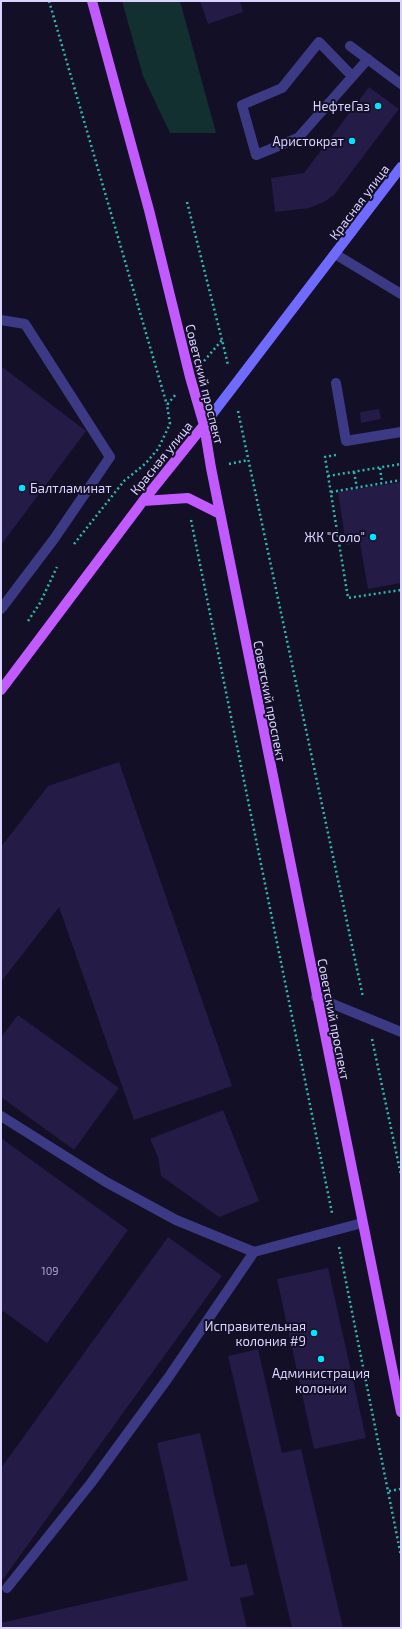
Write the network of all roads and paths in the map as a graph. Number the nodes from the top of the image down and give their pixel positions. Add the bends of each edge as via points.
1 (49, 1) edge
2 (92, 1) edge
3 (350, 46) dead end
4 (368, 60) junction
5 (352, 76) junction
6 (401, 84) edge
7 (401, 167) edge
8 (187, 202) dead end
9 (336, 254) junction
10 (401, 294) edge
11 (1, 320) edge
12 (222, 340) dead end
13 (336, 383) dead end
14 (167, 405) dead end
15 (204, 425) junction
16 (401, 432) edge
17 (325, 457) dead end
18 (248, 460) dead end
19 (401, 464) edge
20 (211, 468) junction
21 (380, 468) junction
22 (354, 472) junction
23 (328, 476) junction
24 (401, 480) edge
25 (382, 483) junction
26 (357, 488) junction
27 (331, 492) junction
28 (188, 498) junction
29 (143, 501) junction
30 (220, 514) junction
31 (401, 590) edge
32 (1, 608) edge
33 (1, 690) edge
34 (316, 998) junction
35 (401, 1032) edge
36 (1, 1116) edge
37 (362, 1223) junction
38 (336, 1230) junction
39 (254, 1252) junction
40 (401, 1412) edge
41 (401, 1489) edge
42 (389, 1492) junction
43 (401, 1556) edge
44 (7, 1588) dead end

1 - 14 path
2 - 15 main road, Советский проспект
3 - 4 lane
4 - 5 lane
4 - 6 lane
5 - 5 lane via 318,42 282,88 242,104 256,155 298,138
7 - 9 street, Красная улица
8 - 12 path
9 - 10 lane
9 - 15 street, Красная улица
11 - 32 lane via 25,324 110,457 54,539
13 - 16 lane via 346,441
15 - 20 main road, Советский проспект
15 - 29 main road, Красная улица
17 - 23 path
18 - 20 path
19 - 21 path
20 - 30 main road, Советский проспект
21 - 22 path
21 - 25 path
22 - 23 path
22 - 26 path
23 - 27 path
24 - 25 path
25 - 26 path
26 - 27 path
27 - 31 path via 348,598
28 - 29 main road
28 - 30 main road
28 - 38 path
29 - 33 main road, Красная улица
30 - 34 main road, Советский проспект
34 - 35 lane
34 - 37 main road, Советский проспект
36 - 39 lane via 106,1182 176,1220
37 - 38 lane
37 - 40 main road, Советский проспект
38 - 39 lane
38 - 42 path
39 - 44 lane via 168,1378 91,1483
41 - 42 path
42 - 43 path

